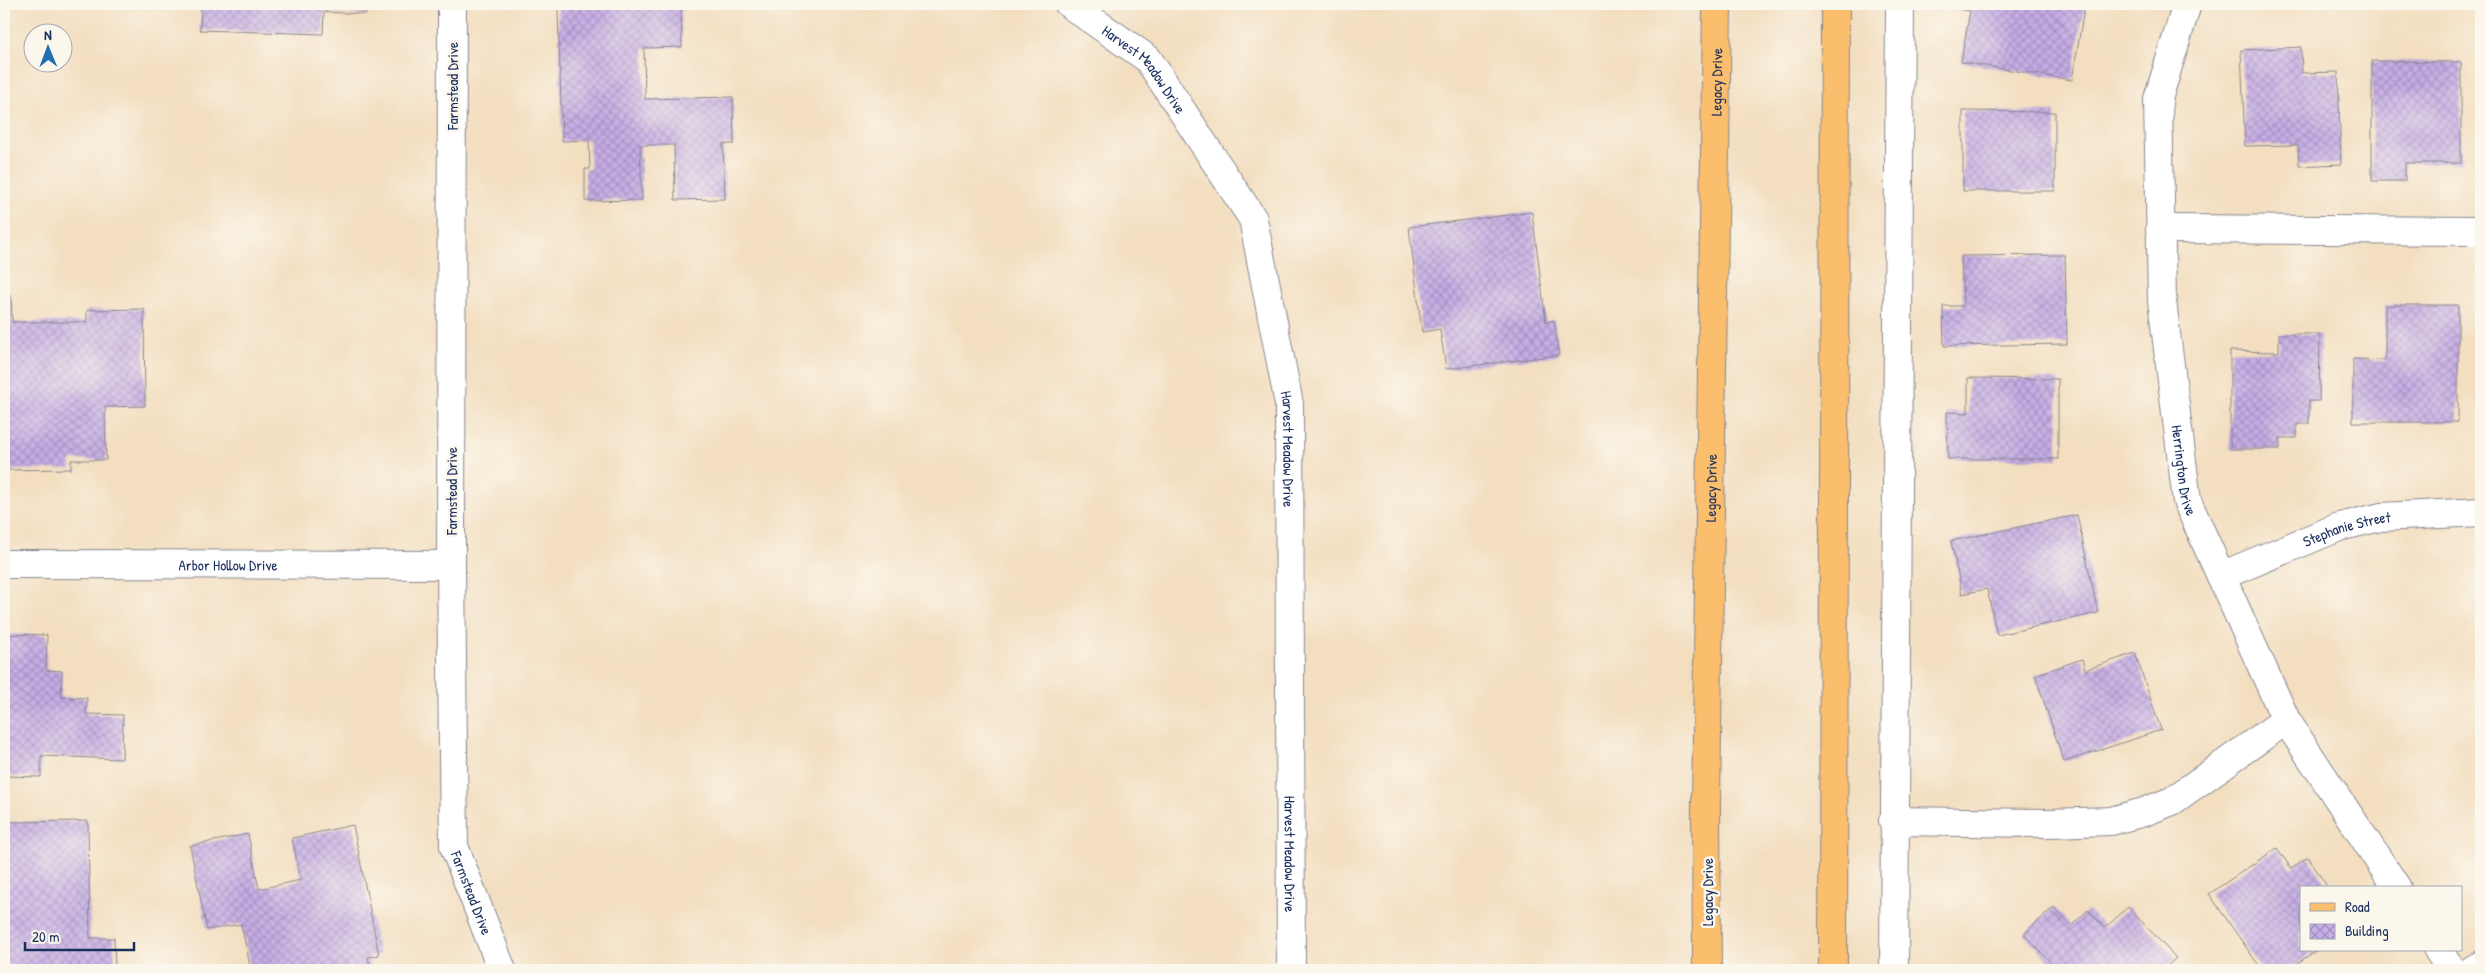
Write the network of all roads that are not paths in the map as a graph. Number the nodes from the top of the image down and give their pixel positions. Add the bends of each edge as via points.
1 (452, 4) edge
2 (1069, 4) edge
3 (1717, 4) edge
4 (1835, 4) edge
5 (1900, 4) edge
6 (2187, 4) edge
7 (2160, 229) junction
8 (2481, 231) edge
9 (2481, 512) edge
10 (4, 564) edge
11 (451, 565) junction
12 (2221, 576) junction
13 (2286, 720) junction
14 (1893, 821) junction
15 (2396, 886) edge
16 (2439, 952) edge
17 (2481, 965) edge
18 (502, 970) edge
19 (1292, 970) edge
20 (1707, 970) edge
21 (1833, 970) edge
22 (1894, 970) edge
23 (2451, 970) edge
24 (2472, 970) edge

1 - 11 street, Farmstead Drive
2 - 19 street, Harvest Meadow Drive via 1148,59 1253,219 1289,404
3 - 20 main road, Legacy Drive via 1706,805
4 - 21 main road
5 - 14 street
6 - 7 street, Herrington Drive via 2158,100
7 - 8 street
7 - 12 street, Herrington Drive via 2162,301 2187,501
9 - 12 street, Stephanie Street via 2381,517 2340,527
10 - 11 street, Arbor Hollow Drive
11 - 18 street, Farmstead Drive via 454,846
12 - 13 street, Herrington Drive
13 - 14 street via 2172,801 2111,821
13 - 15 street, Herrington Drive
14 - 22 street
16 - 23 street
17 - 24 street

